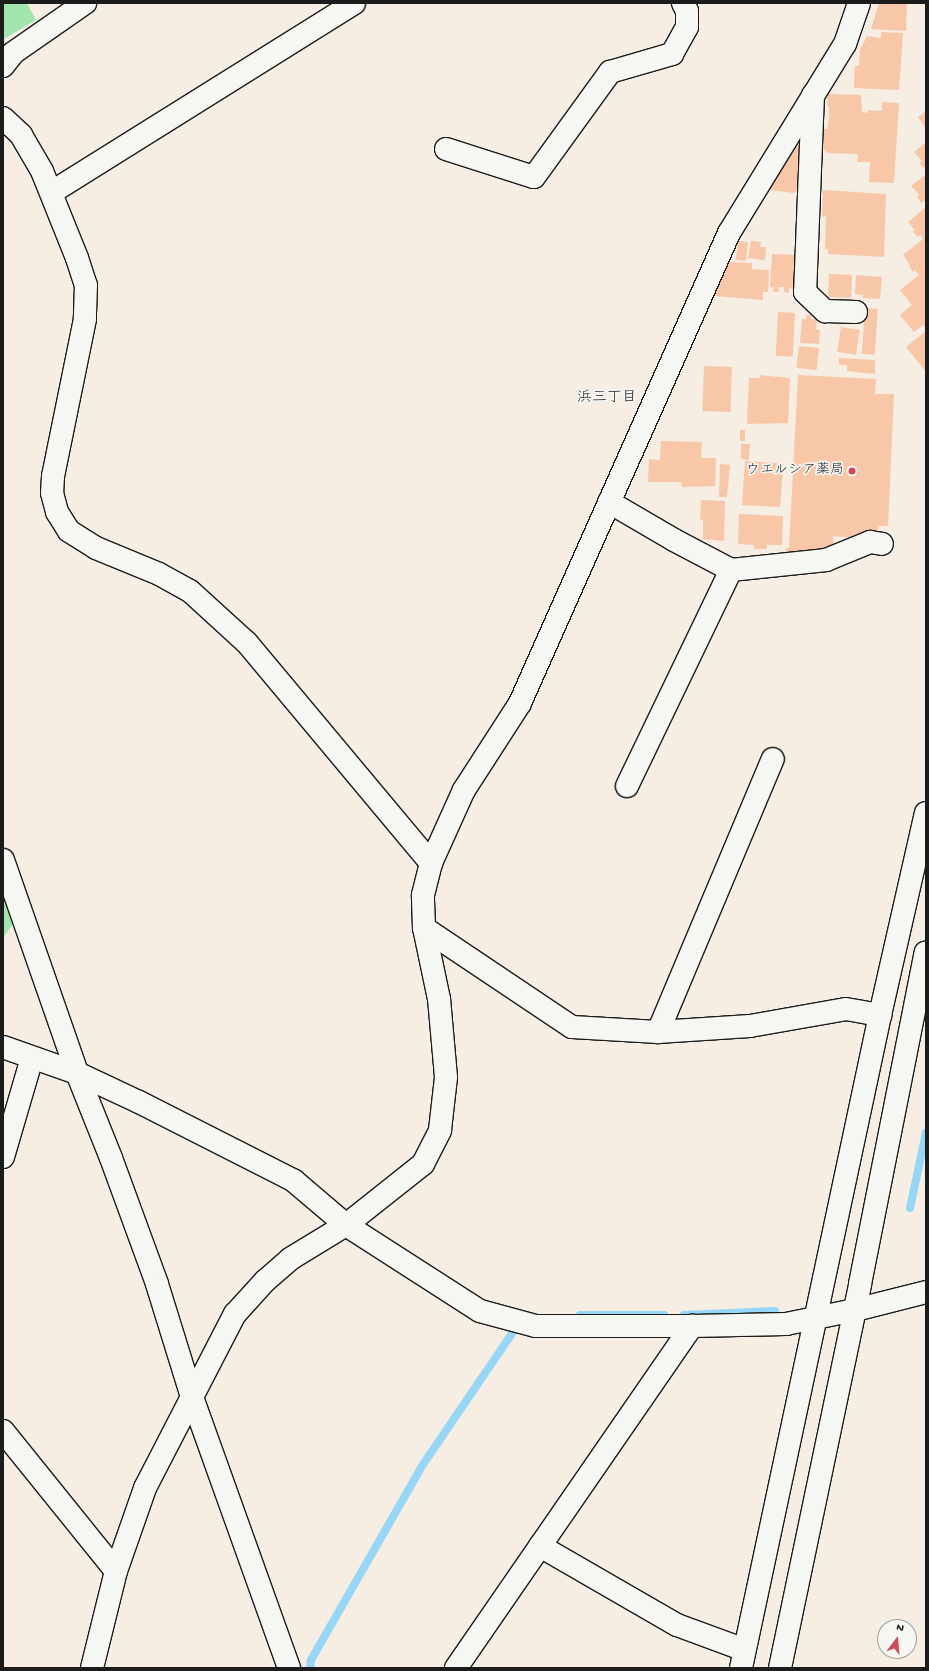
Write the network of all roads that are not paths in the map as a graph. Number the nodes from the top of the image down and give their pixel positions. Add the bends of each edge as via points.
1 (85, 3) edge
2 (354, 3) edge
3 (683, 3) edge
4 (859, 3) edge
5 (3, 66) edge
6 (813, 94) junction
7 (3, 118) edge
8 (446, 149) dead end
9 (52, 192) junction
10 (856, 312) dead end
11 (609, 502) junction
12 (882, 544) dead end
13 (731, 570) junction
14 (772, 759) dead end
15 (627, 786) dead end
16 (926, 813) edge
17 (3, 860) edge
18 (430, 863) junction
19 (424, 928) junction
20 (926, 952) edge
21 (880, 1015) junction
22 (658, 1032) junction
23 (3, 1047) edge
24 (32, 1058) junction
25 (77, 1073) junction
26 (3, 1157) edge
27 (346, 1225) junction
28 (926, 1292) edge
29 (855, 1310) junction
30 (816, 1317) junction
31 (692, 1326) junction
32 (192, 1397) junction
33 (3, 1431) edge
34 (540, 1546) junction
35 (116, 1571) junction
36 (743, 1659) edge
37 (92, 1668) edge
38 (289, 1668) edge
39 (456, 1668) edge
40 (780, 1668) edge

1 - 5 street via 12,52
2 - 9 street
3 - 8 street via 687,11 687,27 672,54 610,72 534,177
4 - 6 street via 845,44
6 - 10 street via 805,292 825,311
6 - 11 street via 729,233
7 - 9 street via 21,135
9 - 18 street via 86,285 85,319 53,476 52,493 57,512 69,531 96,548 159,574 190,591 247,643
11 - 13 street
11 - 18 street via 520,703 464,790
12 - 13 street via 870,542 826,560
13 - 15 street
14 - 22 street
16 - 21 street
17 - 25 street
18 - 19 street via 423,895
19 - 22 street via 572,1027
19 - 27 street via 439,999 446,1077 440,1130 423,1164
20 - 29 street
21 - 22 street via 846,1009 750,1026
21 - 30 street
23 - 24 street
24 - 25 street
24 - 26 street
25 - 27 street via 293,1180
25 - 32 street via 157,1284
27 - 31 street via 480,1311 536,1326
27 - 32 street via 290,1259 265,1281 235,1314
28 - 29 street
29 - 30 street
29 - 40 street
30 - 31 street via 786,1324
30 - 36 street
31 - 34 street
32 - 35 street via 146,1488
32 - 38 street
33 - 35 street
34 - 36 street via 676,1625
34 - 39 street
35 - 37 street

